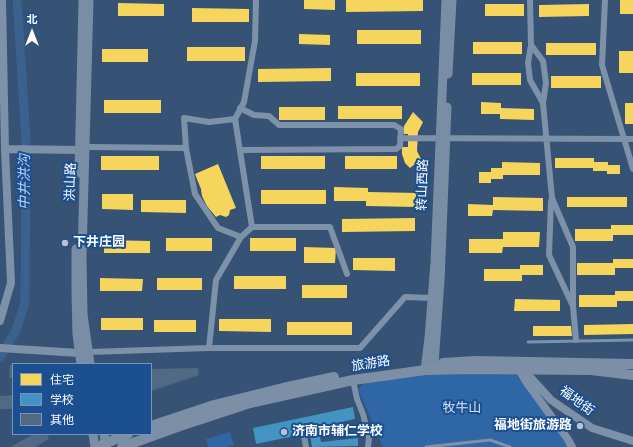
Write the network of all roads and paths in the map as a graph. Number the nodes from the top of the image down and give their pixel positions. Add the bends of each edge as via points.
1 (2, 0) edge
2 (83, 0) edge
3 (89, 0) edge
4 (256, 0) edge
5 (446, 0) edge
6 (452, 0) edge
7 (530, 0) edge
8 (605, 0) edge
9 (531, 45) junction
10 (544, 103) junction
11 (240, 108) junction
12 (235, 119) junction
13 (400, 138) junction
14 (443, 138) junction
15 (546, 139) junction
16 (624, 140) junction
17 (633, 140) edge
18 (82, 148) junction
19 (186, 148) junction
20 (3, 149) edge
21 (240, 150) junction
22 (633, 170) edge
23 (552, 198) junction
24 (252, 226) junction
25 (241, 238) junction
26 (347, 274) dead end
27 (432, 298) junction
28 (573, 306) junction
29 (0, 321) edge
30 (576, 340) junction
31 (633, 340) edge
32 (528, 342) dead end
33 (0, 348) edge
34 (209, 348) junction
35 (84, 352) junction
36 (80, 363) edge
37 (90, 363) edge
38 (633, 364) edge
39 (430, 367) junction
40 (520, 367) junction
41 (633, 375) edge
42 (353, 380) junction
43 (152, 426) edge
44 (94, 435) edge
45 (125, 435) edge
46 (304, 436) dead end
47 (633, 441) edge
48 (101, 444) edge
49 (122, 447) edge
50 (306, 447) edge
51 (368, 447) edge
52 (426, 447) edge
53 (510, 447) edge
54 (572, 447) edge

1 - 20 street
2 - 18 main road, 洪山路
3 - 18 main road, 洪山路
4 - 11 street via 255,41 244,102
5 - 14 main road, 转山西路
6 - 14 main road, 转山西路
7 - 9 street
8 - 16 street via 602,65
9 - 10 street via 528,63 530,80
9 - 10 street via 544,61
10 - 15 street
11 - 12 street
11 - 13 street via 254,115 269,116 279,125 394,125 400,130
12 - 19 street via 209,122 184,118
12 - 21 street
13 - 14 street
13 - 21 street via 400,146 396,149
14 - 15 street
14 - 27 main road, 转山西路
14 - 39 main road, 转山西路 via 439,317
15 - 16 street
15 - 23 street
16 - 17 street
16 - 22 street
18 - 19 street
18 - 20 street
18 - 35 main road, 洪山路 via 76,294
19 - 25 street via 195,194 218,228
20 - 29 street via 11,283
21 - 24 street
23 - 28 street via 573,247
23 - 28 street via 549,254
24 - 25 street
24 - 26 street via 330,227
25 - 34 street via 216,280
27 - 34 street via 405,297 360,348
27 - 39 main road, 转山西路
28 - 30 street
30 - 31 lane
30 - 32 lane
33 - 35 street
34 - 35 street
35 - 36 main road, 洪山路
35 - 37 main road, 洪山路
38 - 40 main road, 旅游路
39 - 40 main road, 旅游路 via 476,361
39 - 42 main road, 旅游路
39 - 43 main road, 旅游路 via 352,374 283,388 214,405
40 - 41 main road, 旅游路
40 - 47 street, 福地街 via 552,400 592,428
40 - 54 street via 527,383
42 - 49 main road, 旅游路 via 250,403
42 - 51 street via 369,438
44 - 48 main road
45 - 48 main road
46 - 50 street
52 - 53 lane via 490,440

